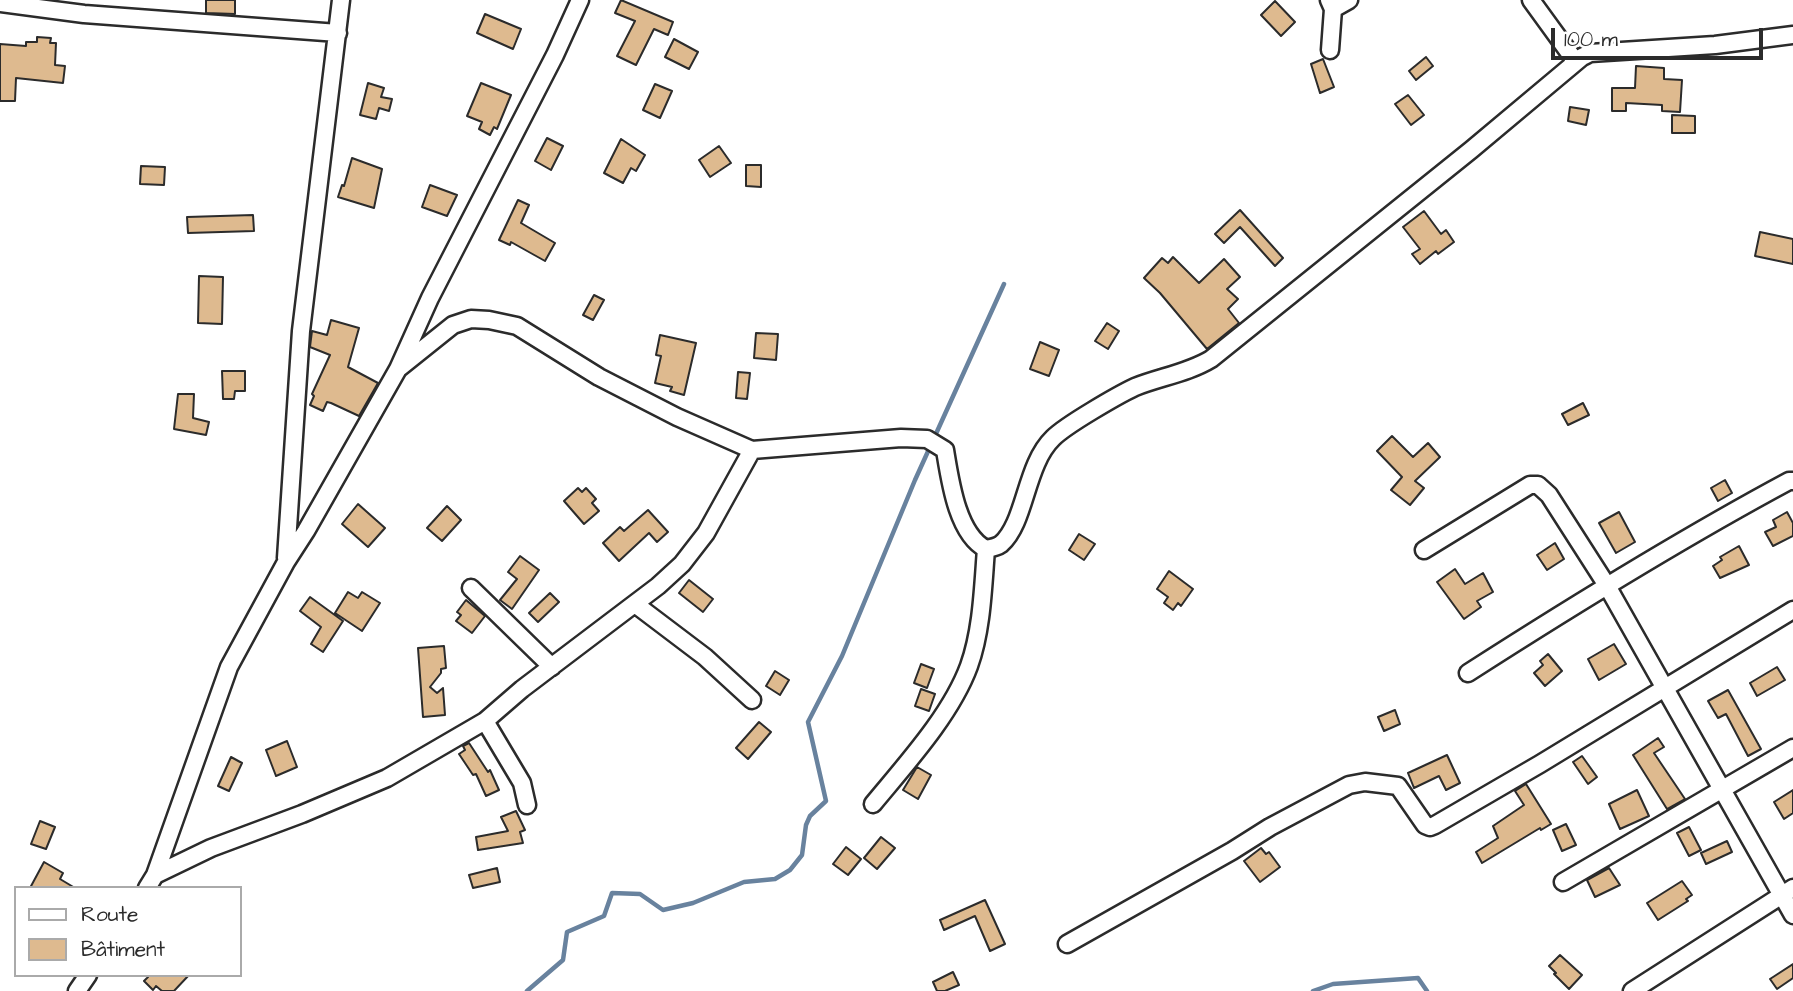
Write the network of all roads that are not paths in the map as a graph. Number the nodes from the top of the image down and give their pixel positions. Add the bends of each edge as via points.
1 (341, 0) edge
2 (580, 0) edge
3 (1349, 0) edge
4 (1531, 0) edge
5 (0, 3) edge
6 (1331, 5) edge
7 (338, 33) junction
8 (1793, 35) edge
9 (1330, 50) dead end
10 (1576, 62) junction
11 (398, 369) junction
12 (752, 450) junction
13 (1793, 481) edge
14 (986, 549) junction
15 (1424, 550) dead end
16 (286, 562) junction
17 (1606, 584) junction
18 (471, 588) dead end
19 (635, 604) junction
20 (1793, 610) edge
21 (552, 667) junction
22 (1468, 673) dead end
23 (1665, 688) junction
24 (752, 700) dead end
25 (485, 721) junction
26 (1793, 748) edge
27 (1722, 790) junction
28 (873, 804) dead end
29 (527, 805) dead end
30 (151, 881) edge
31 (1563, 882) dead end
32 (1787, 892) edge
33 (1793, 915) edge
34 (1067, 944) dead end
35 (1632, 991) edge

1 - 7 street
2 - 11 street
3 - 6 street
4 - 10 street
5 - 7 street via 84,14
6 - 9 street
7 - 16 street via 302,331
8 - 10 street via 1590,53
10 - 14 street via 1211,359 1134,388 1053,438 1038,459 1009,534 1000,545
11 - 12 street via 453,325 471,318 517,326 599,377
11 - 16 street
12 - 14 street via 927,439 945,450 964,526
12 - 19 street via 698,543 682,564
13 - 17 street
14 - 28 street via 975,644 962,684
15 - 17 street via 1534,484 1549,495
16 - 30 street via 229,667
17 - 22 street
17 - 23 street
18 - 21 street
19 - 21 street
19 - 24 street
20 - 23 street
21 - 25 street
23 - 27 street
23 - 34 street via 1435,825 1425,825 1398,786 1349,785
25 - 29 street via 522,783
25 - 30 street via 387,778 211,848
26 - 27 street
27 - 31 street
27 - 32 street
32 - 33 street
32 - 35 street

